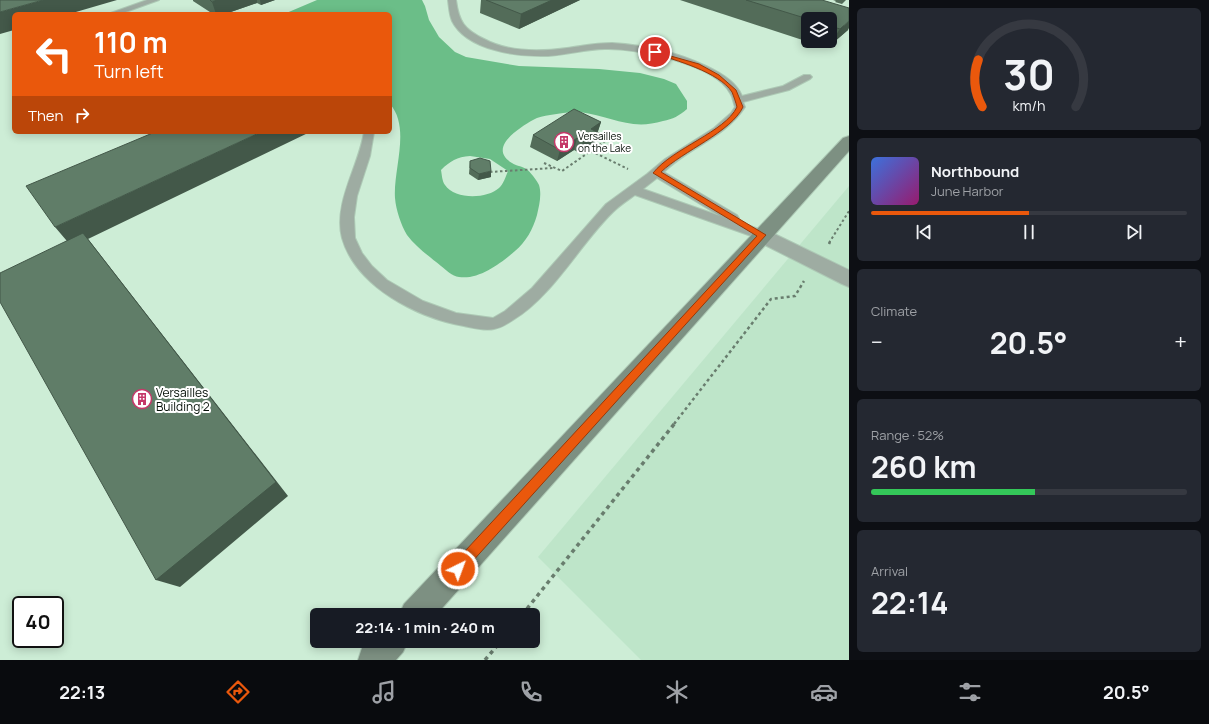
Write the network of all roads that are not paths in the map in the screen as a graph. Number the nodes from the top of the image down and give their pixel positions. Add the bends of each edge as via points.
1 (155, 0) edge
2 (452, 0) edge
3 (118, 12) edge
4 (807, 77) dead end
5 (738, 100) junction
6 (369, 134) edge
7 (849, 141) edge
8 (652, 176) junction
9 (633, 190) junction
10 (762, 235) junction
11 (849, 279) edge
12 (421, 608) edge
13 (385, 648) edge
14 (374, 660) edge

1 - 3 lane
2 - 5 lane via 457,25 492,46 523,53 613,46 655,52 697,66 717,76 734,91
4 - 5 lane via 786,88
5 - 8 lane via 740,107 736,115 669,161
6 - 9 lane via 351,198 347,223 349,238 357,256 377,279 399,296 463,320 494,324 521,307 614,204
7 - 10 street
8 - 9 lane
8 - 10 lane
9 - 10 lane
10 - 11 street
10 - 12 street
13 - 14 street

